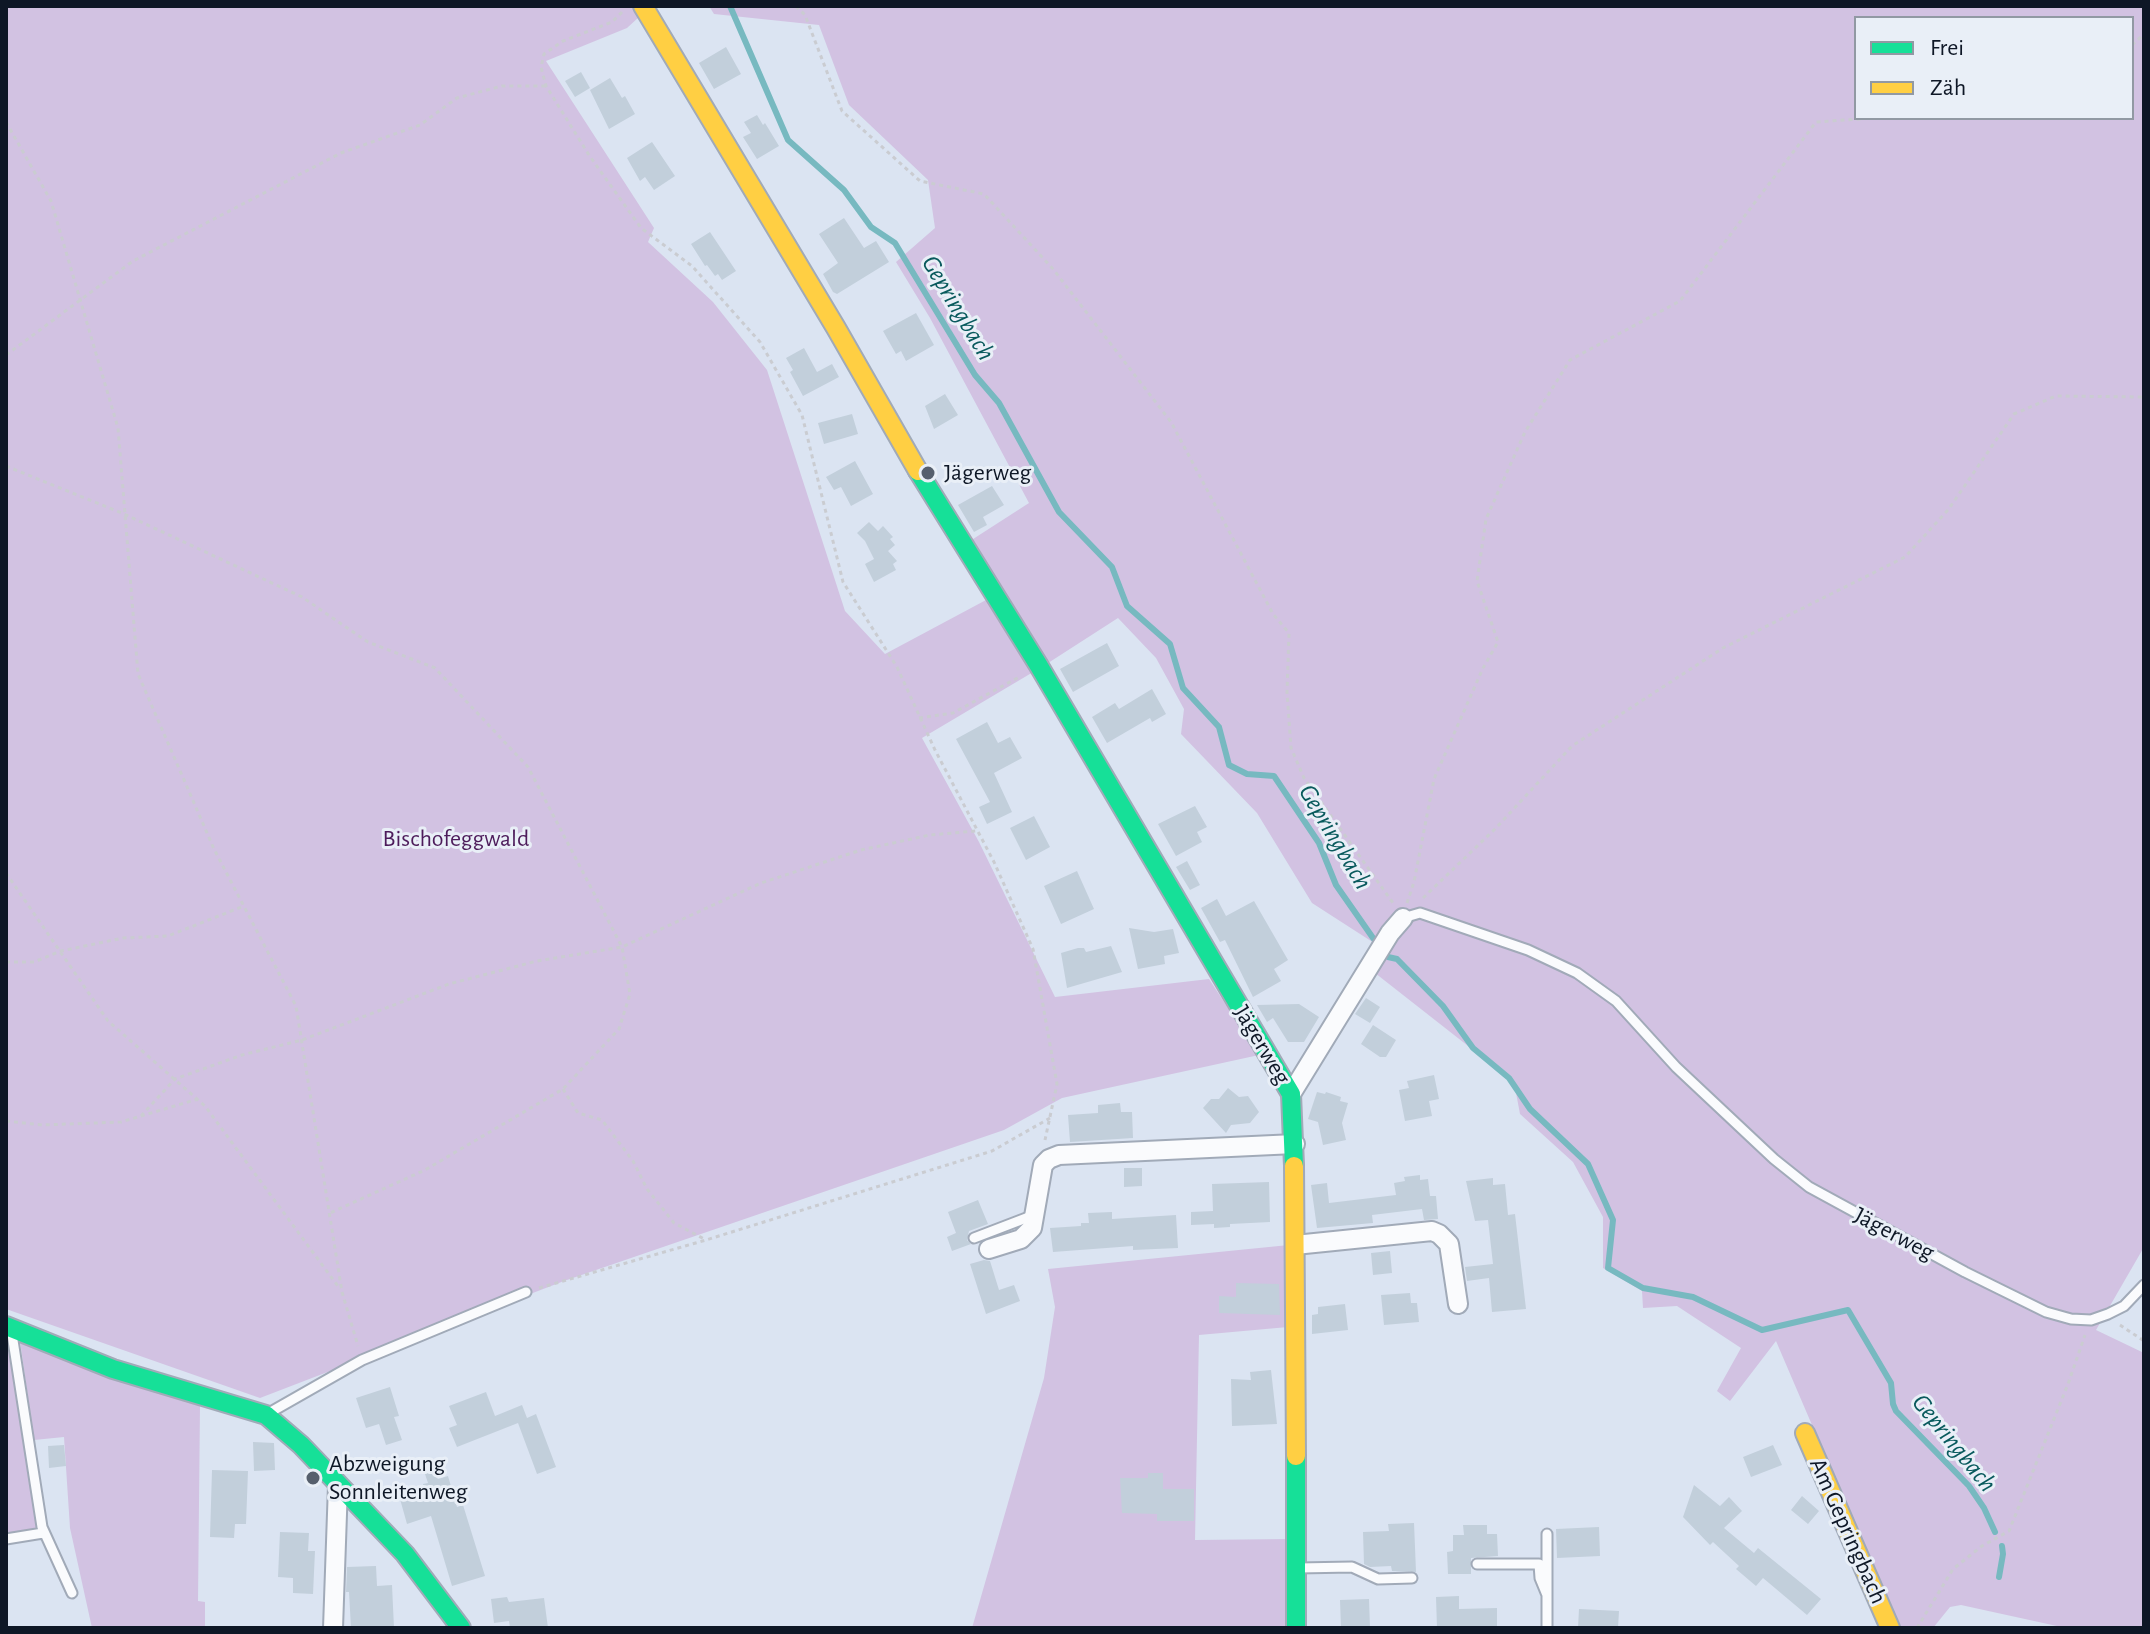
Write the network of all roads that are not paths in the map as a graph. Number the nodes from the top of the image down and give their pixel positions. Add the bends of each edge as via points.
1 (643, 6) edge
2 (1403, 918) joint
3 (1291, 1094) junction
4 (1295, 1144) junction
5 (1036, 1215) junction
6 (974, 1238) dead end
7 (1295, 1245) junction
8 (989, 1249) dead end
9 (2144, 1285) edge
10 (526, 1292) road end
11 (1458, 1304) dead end
12 (8, 1326) edge
13 (266, 1415) junction
14 (1805, 1433) dead end
15 (338, 1485) junction
16 (43, 1533) junction
17 (1547, 1534) dead end
18 (6, 1539) edge
19 (1477, 1564) dead end
20 (1296, 1568) junction
21 (1412, 1578) dead end
22 (72, 1593) dead end
23 (1547, 1595) junction
24 (333, 1628) edge
25 (461, 1628) edge
26 (1296, 1628) edge
27 (1547, 1628) edge
28 (1890, 1628) edge

1 - 3 street, Jägerweg
2 - 3 street, Jägerweg
2 - 9 lane, Jägerweg via 1420,913 1577,973 1616,1001 1676,1067 1809,1187 1965,1272 2071,1319 2108,1314
3 - 4 street, Jägerweg
4 - 5 street via 1059,1155 1043,1165
4 - 7 street, Jägerweg
5 - 6 lane
5 - 8 street via 1028,1234
7 - 11 street via 1432,1231 1449,1244
7 - 20 street, Jägerweg
10 - 13 lane via 362,1360
12 - 13 street via 113,1369
12 - 16 lane
13 - 15 street
14 - 28 street, Am Gepringbach
15 - 24 street
15 - 25 street via 405,1554
16 - 18 lane
16 - 22 lane
17 - 23 lane
19 - 23 lane via 1539,1564
20 - 21 lane via 1352,1567 1378,1579
20 - 26 street, Jägerweg
23 - 27 lane

